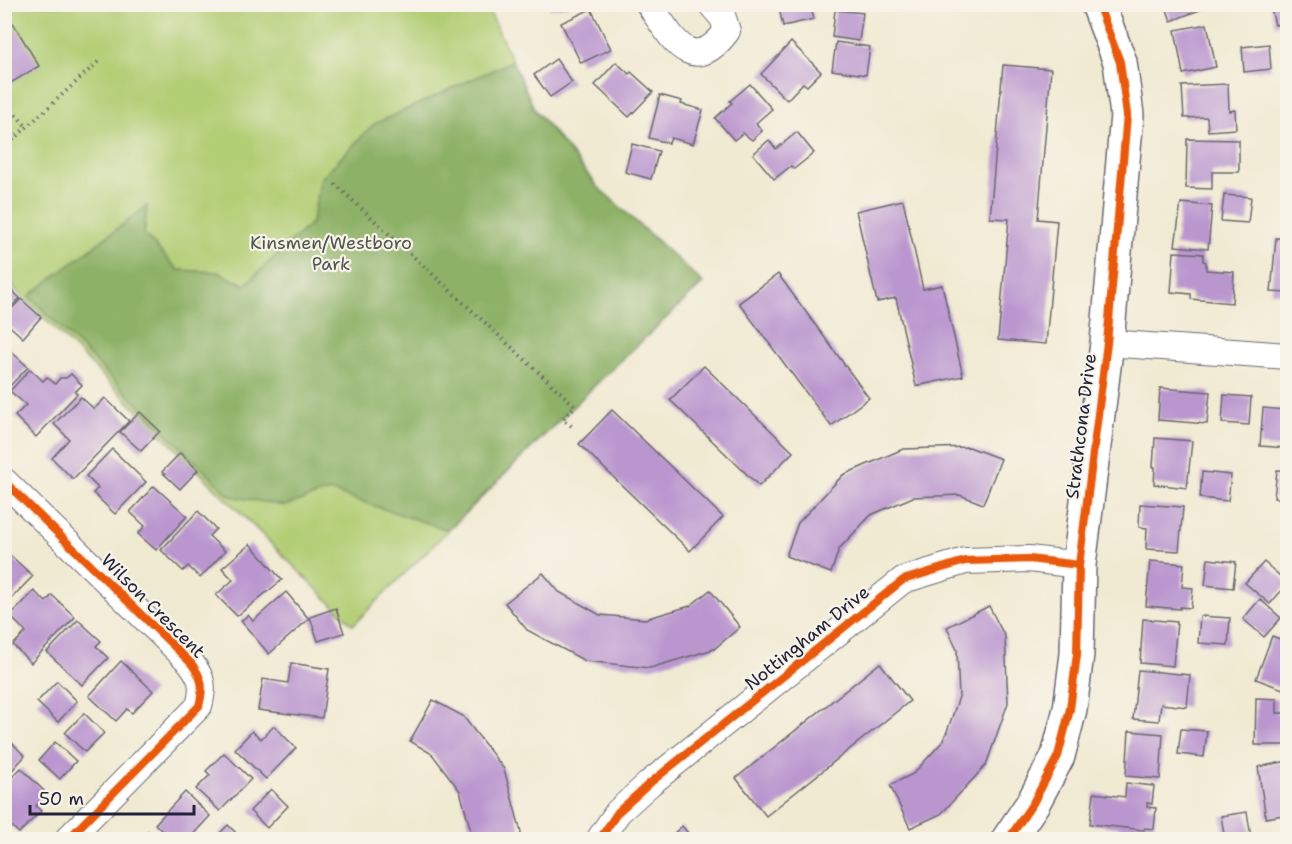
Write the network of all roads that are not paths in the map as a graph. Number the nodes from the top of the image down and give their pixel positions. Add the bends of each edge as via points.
1 (649, 4) edge
2 (711, 4) edge
3 (1098, 4) edge
4 (1107, 343) junction
5 (1287, 356) edge
6 (4, 481) edge
7 (1079, 565) junction
8 (67, 840) edge
9 (599, 840) edge
10 (1008, 840) edge

1 - 2 street via 676,42 686,51 701,53 716,45 727,31 723,18
3 - 4 street, Strathcona Drive via 1120,62 1127,115
4 - 5 street
4 - 7 street, Strathcona Drive
6 - 8 street, Wilson Crescent via 191,663 200,675 203,692 199,706
7 - 9 street, Nottingham Drive via 1029,559 965,561 903,580 650,783 618,812
7 - 10 street, Strathcona Drive via 1077,654 1061,747 1033,803

